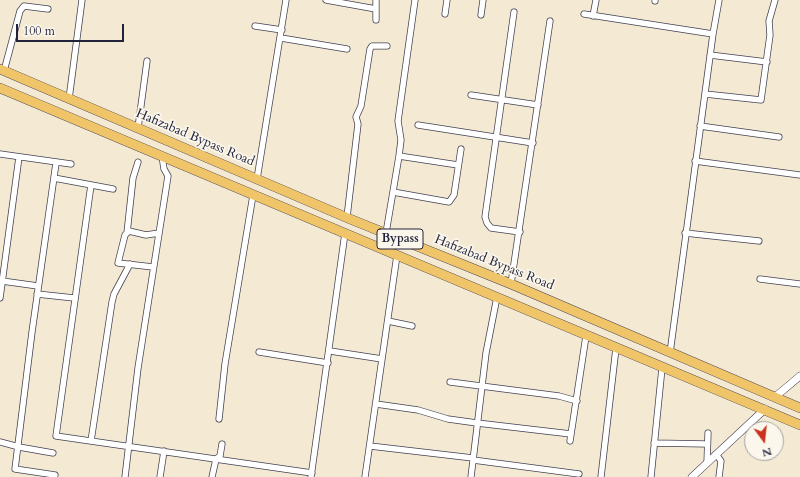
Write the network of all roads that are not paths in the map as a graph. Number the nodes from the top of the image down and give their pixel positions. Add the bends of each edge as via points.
1 (82, 0) edge
2 (286, 0) edge
3 (326, 0) edge
4 (376, 0) edge
5 (415, 0) edge
6 (447, 0) edge
7 (484, 0) edge
8 (596, 0) edge
9 (719, 0) edge
10 (775, 0) edge
11 (48, 9) dead end
12 (376, 9) junction
13 (514, 12) dead end
14 (445, 14) dead end
15 (584, 14) dead end
16 (481, 15) dead end
17 (593, 16) junction
18 (376, 20) dead end
19 (550, 21) dead end
20 (255, 26) dead end
21 (282, 30) junction
22 (713, 34) junction
23 (281, 38) junction
24 (388, 46) dead end
25 (347, 49) dead end
26 (710, 55) junction
27 (147, 61) dead end
28 (767, 62) junction
29 (2, 70) edge
30 (0, 88) edge
31 (705, 94) junction
32 (471, 95) dead end
33 (69, 99) junction
34 (502, 100) junction
35 (538, 105) junction
36 (418, 125) dead end
37 (700, 126) junction
38 (138, 128) junction
39 (496, 137) junction
40 (779, 137) dead end
41 (533, 143) junction
42 (461, 149) dead end
43 (0, 154) edge
44 (19, 156) junction
45 (162, 156) junction
46 (399, 156) junction
47 (695, 161) junction
48 (56, 162) junction
49 (138, 162) dead end
50 (71, 164) dead end
51 (458, 165) junction
52 (800, 175) edge
53 (54, 178) junction
54 (257, 179) junction
55 (91, 185) junction
56 (113, 189) dead end
57 (393, 192) junction
58 (253, 195) junction
59 (347, 217) junction
60 (520, 232) junction
61 (127, 233) junction
62 (159, 233) junction
63 (386, 233) junction
64 (685, 233) junction
65 (346, 234) junction
66 (759, 241) dead end
67 (397, 255) junction
68 (130, 264) junction
69 (154, 267) junction
70 (760, 279) dead end
71 (2, 281) junction
72 (511, 284) junction
73 (800, 284) edge
74 (38, 286) junction
75 (37, 294) junction
76 (497, 297) junction
77 (0, 298) edge
78 (74, 298) junction
79 (388, 322) junction
80 (412, 326) dead end
81 (586, 336) junction
82 (616, 348) junction
83 (330, 351) junction
84 (259, 352) dead end
85 (670, 353) junction
86 (382, 359) junction
87 (328, 362) junction
88 (662, 368) junction
89 (800, 376) edge
90 (450, 382) dead end
91 (482, 387) junction
92 (775, 397) junction
93 (577, 401) junction
94 (376, 404) junction
95 (800, 408) edge
96 (765, 409) junction
97 (219, 419) dead end
98 (478, 423) junction
99 (800, 426) edge
100 (708, 433) dead end
101 (572, 434) junction
102 (91, 441) junction
103 (570, 441) dead end
104 (0, 442) edge
105 (654, 443) junction
106 (222, 444) dead end
107 (707, 444) junction
108 (128, 446) junction
109 (370, 446) junction
110 (18, 447) junction
111 (164, 451) junction
112 (53, 453) dead end
113 (716, 454) junction
114 (216, 459) junction
115 (473, 459) junction
116 (707, 463) junction
117 (34, 474) edge
118 (580, 474) dead end
119 (55, 475) dead end
120 (312, 475) edge
121 (125, 477) edge
122 (160, 477) edge
123 (212, 477) edge
124 (365, 477) edge
125 (471, 477) edge
126 (601, 477) edge
127 (651, 477) edge
128 (692, 477) edge
129 (719, 477) edge

1 - 33 street
2 - 21 street
3 - 12 street
4 - 12 street
5 - 46 street via 398,121 401,140
6 - 14 street
7 - 16 street
8 - 17 street
9 - 22 street
10 - 28 street via 769,21
11 - 29 street via 24,6 20,11
12 - 18 street
13 - 34 street
15 - 17 street
17 - 22 street
19 - 35 street
20 - 21 street
21 - 23 street
22 - 26 street
23 - 25 street
23 - 54 street
24 - 59 street via 372,46 370,49 361,106 356,117 358,124
26 - 28 street
26 - 31 street
27 - 38 street
28 - 31 street via 761,100
29 - 33 highway, Hafizabad Bypass Road / Bypass
30 - 45 highway, Bypass
31 - 37 street
32 - 34 street
33 - 38 highway, Hafizabad Bypass Road / Bypass
34 - 35 street
34 - 39 street
35 - 41 street
36 - 39 street
37 - 40 street
37 - 47 street
38 - 54 highway, Hafizabad Bypass Road / Bypass
39 - 41 street
39 - 60 street via 485,218 491,228
41 - 60 street
42 - 51 street
43 - 44 street
44 - 48 street
44 - 71 street
45 - 58 highway, Bypass
45 - 62 street via 168,176
46 - 51 street
46 - 57 street
47 - 52 street
47 - 64 street
48 - 50 street
48 - 53 street
49 - 61 street via 133,178
51 - 57 street via 454,195 449,202
53 - 55 street
53 - 74 street
54 - 59 highway, Hafizabad Bypass Road / Bypass
55 - 56 street
55 - 78 street
57 - 63 street
58 - 65 highway, Bypass
58 - 97 street via 225,364
59 - 63 highway, Hafizabad Bypass Road / Bypass
60 - 72 street
61 - 62 street
61 - 68 street via 118,263
62 - 69 street
63 - 72 highway, Hafizabad Bypass Road / Bypass
64 - 66 street
64 - 85 street
65 - 67 highway, Bypass
65 - 83 street
67 - 76 highway, Bypass
67 - 79 street
68 - 69 street
68 - 102 street via 112,302
69 - 108 street
70 - 73 street
71 - 74 street
71 - 77 street
72 - 85 highway, Hafizabad Bypass Road / Bypass
74 - 75 street
75 - 78 street
75 - 110 street
76 - 81 highway, Bypass
76 - 91 street
78 - 102 street via 56,436
79 - 80 street
79 - 86 street
81 - 82 highway, Bypass
81 - 93 street
82 - 88 highway, Bypass
82 - 126 street
83 - 86 street
83 - 87 street
84 - 87 street
85 - 92 highway, Hafizabad Bypass Road / Bypass
86 - 94 street
87 - 120 street
88 - 96 highway, Bypass
88 - 105 street
89 - 92 street
90 - 91 street
91 - 93 street via 559,396
91 - 98 street
92 - 95 highway, Hafizabad Bypass Road / Bypass
93 - 101 street
94 - 98 street
94 - 109 street
96 - 99 highway, Bypass
96 - 113 street
98 - 101 street
98 - 115 street
100 - 107 street
101 - 103 street
102 - 108 street
104 - 110 street
105 - 107 street
105 - 127 street
106 - 114 street via 220,456
107 - 116 street
108 - 111 street
108 - 121 street
109 - 115 street
109 - 124 street
110 - 112 street
110 - 117 street via 15,469
111 - 114 street
111 - 122 street
113 - 116 street
113 - 129 street via 721,461
114 - 120 street
114 - 123 street
115 - 118 street
115 - 125 street
116 - 128 street
117 - 119 street

